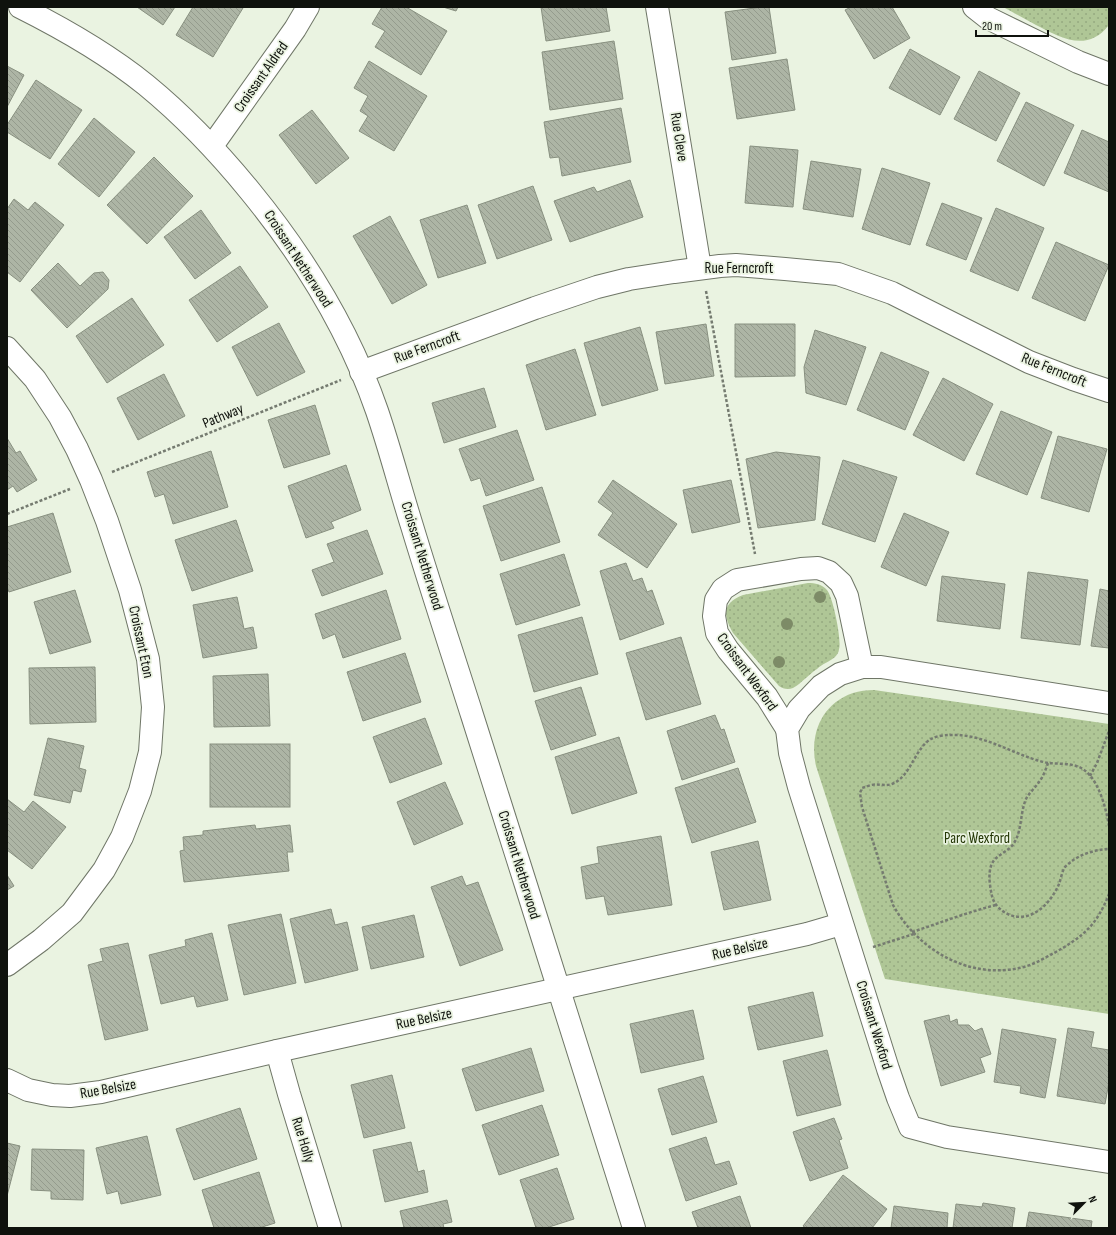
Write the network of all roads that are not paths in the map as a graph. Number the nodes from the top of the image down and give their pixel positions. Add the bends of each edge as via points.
1 (20, 7) edge
2 (308, 7) edge
3 (658, 7) edge
4 (974, 7) edge
5 (1109, 74) edge
6 (212, 146) junction
7 (703, 277) junction
8 (7, 348) edge
9 (351, 376) junction
10 (1109, 391) edge
11 (862, 666) junction
12 (1109, 703) edge
13 (787, 729) junction
14 (841, 924) junction
15 (7, 964) edge
16 (559, 989) junction
17 (277, 1051) junction
18 (7, 1080) edge
19 (1109, 1162) edge
20 (330, 1228) edge
21 (634, 1228) edge

1 - 6 street, Croissant Netherwood via 92,48 145,84
2 - 6 street, Croissant Aldred
3 - 7 street, Rue Cleve
4 - 5 street via 988,18 1078,62
6 - 9 street, Croissant Netherwood via 297,252 322,293 346,338
7 - 9 street, Rue Ferncroft via 629,279 597,287
7 - 10 street, Rue Ferncroft via 736,266 838,274 892,293 1029,362
8 - 15 street, Croissant Eton via 35,379 60,417 92,480 130,590 148,659 153,707 150,752 140,791 122,837 104,870 72,913 41,940
9 - 16 street, Croissant Netherwood via 377,410
11 - 12 street, Croissant Wexford
11 - 13 street, Croissant Wexford via 840,674 821,686 799,709
11 - 13 street, Croissant Wexford via 847,596 841,583 830,572 818,568 801,568 737,580 723,589 716,600 714,616 717,633 767,697
13 - 14 street, Croissant Wexford via 799,787
14 - 16 street, Rue Belsize via 807,934
14 - 19 street, Croissant Wexford via 895,1090 910,1127 947,1137
16 - 17 street, Rue Belsize
16 - 21 street, Croissant Netherwood
17 - 18 street, Rue Belsize via 89,1094 52,1095 28,1090
17 - 20 street, Rue Holly

